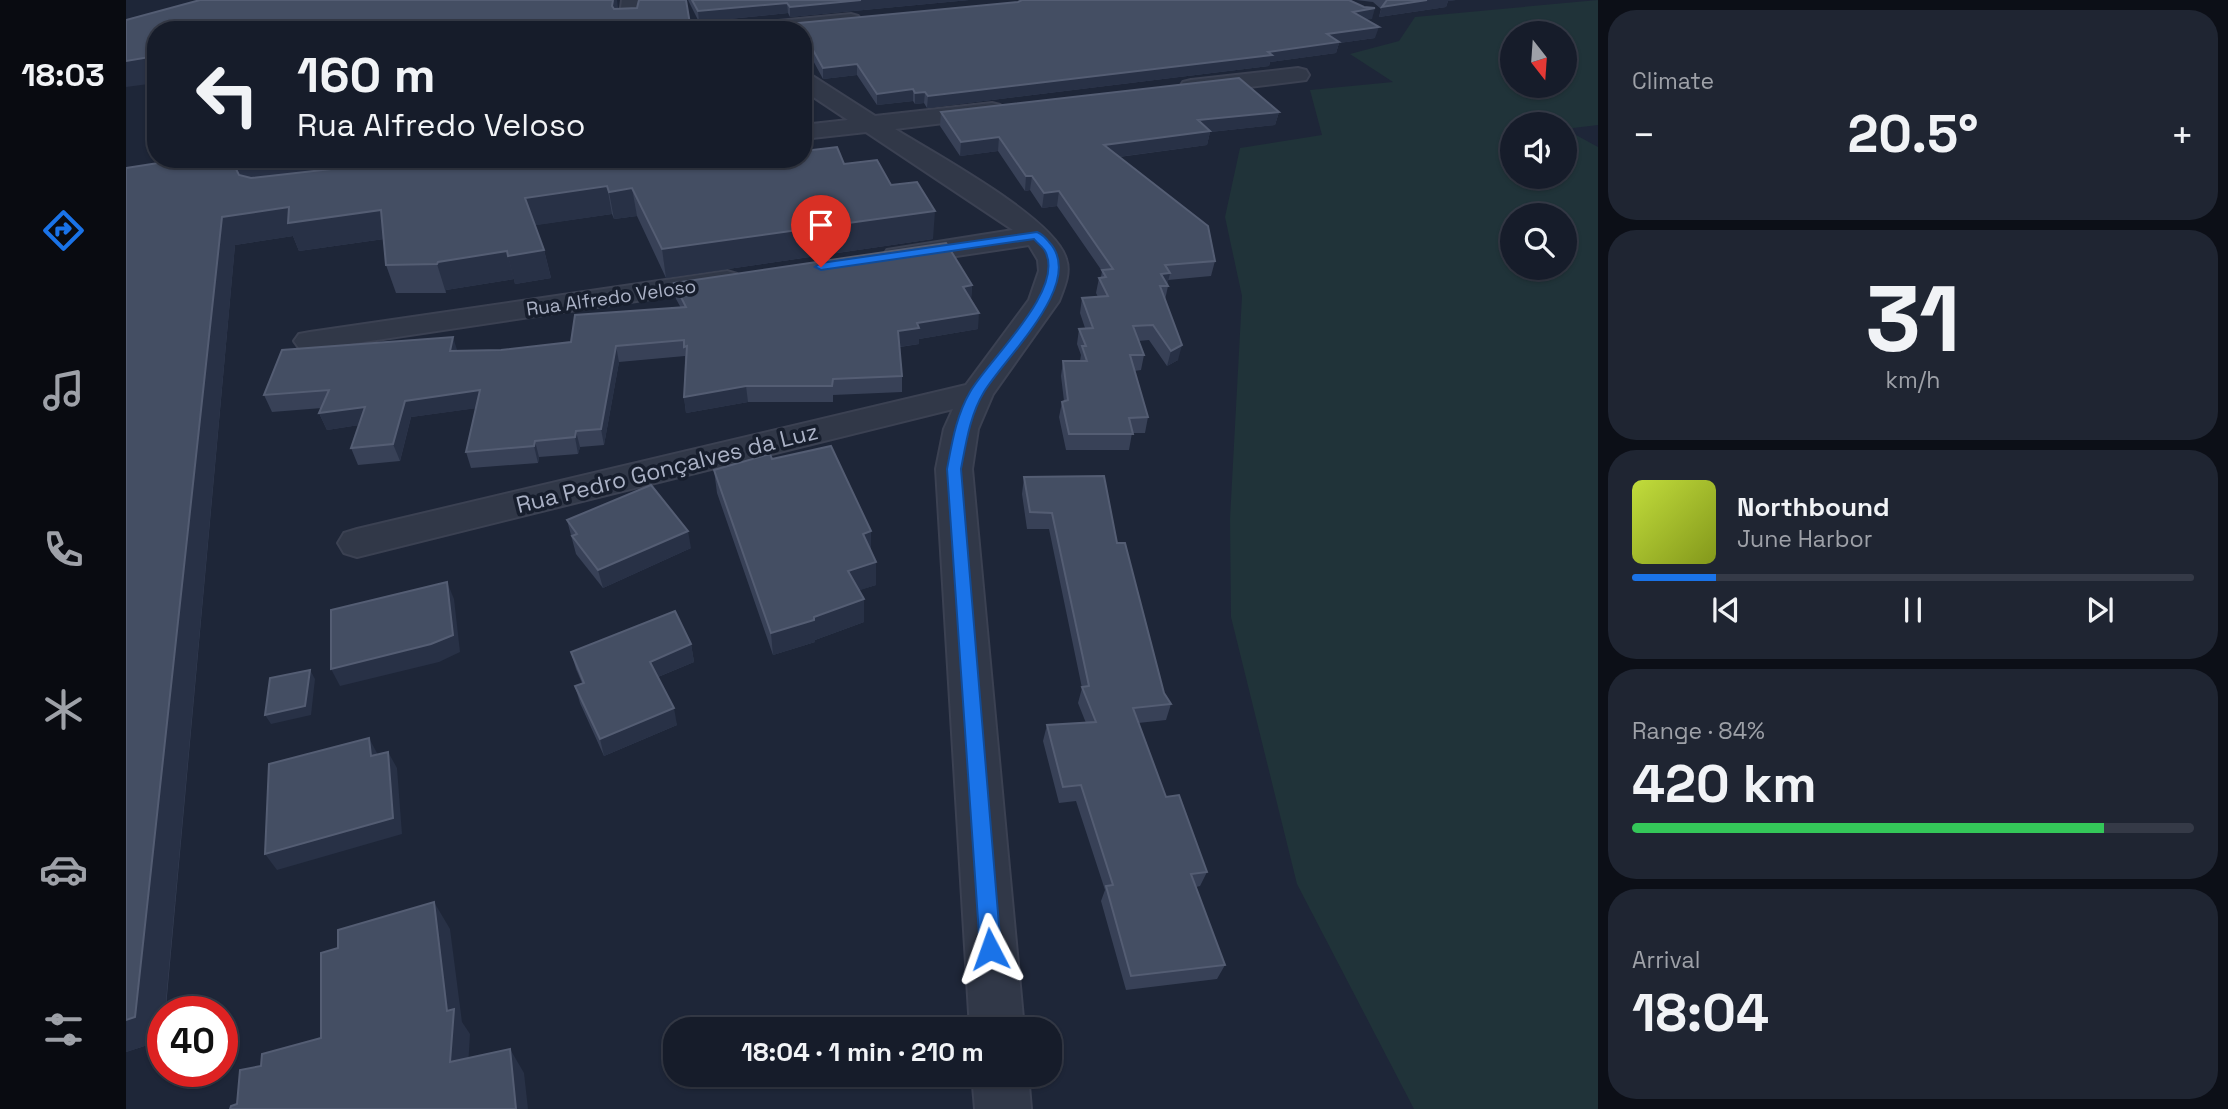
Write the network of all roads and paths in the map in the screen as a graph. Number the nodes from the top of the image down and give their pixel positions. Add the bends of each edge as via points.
1 (632, 0) edge
2 (868, 18) edge
3 (629, 21) edge
4 (812, 24) edge
5 (1298, 75) dead end
6 (812, 86) edge
7 (1173, 89) edge
8 (1007, 108) edge
9 (869, 124) junction
10 (812, 131) edge
11 (1037, 235) junction
12 (872, 259) edge
13 (749, 277) edge
14 (310, 341) dead end
15 (976, 393) junction
16 (358, 543) dead end
17 (995, 1017) edge
18 (1001, 1087) edge
19 (1003, 1109) edge

1 - 3 street
2 - 4 street
5 - 7 street
6 - 9 street
8 - 9 street
9 - 10 street
9 - 11 street
11 - 12 street
11 - 15 street via 1051,251 1052,284
13 - 14 street, Rua Alfredo Veloso
15 - 16 street, Rua Pedro Gonçalves da Luz
15 - 17 street via 961,429 954,469
18 - 19 street

